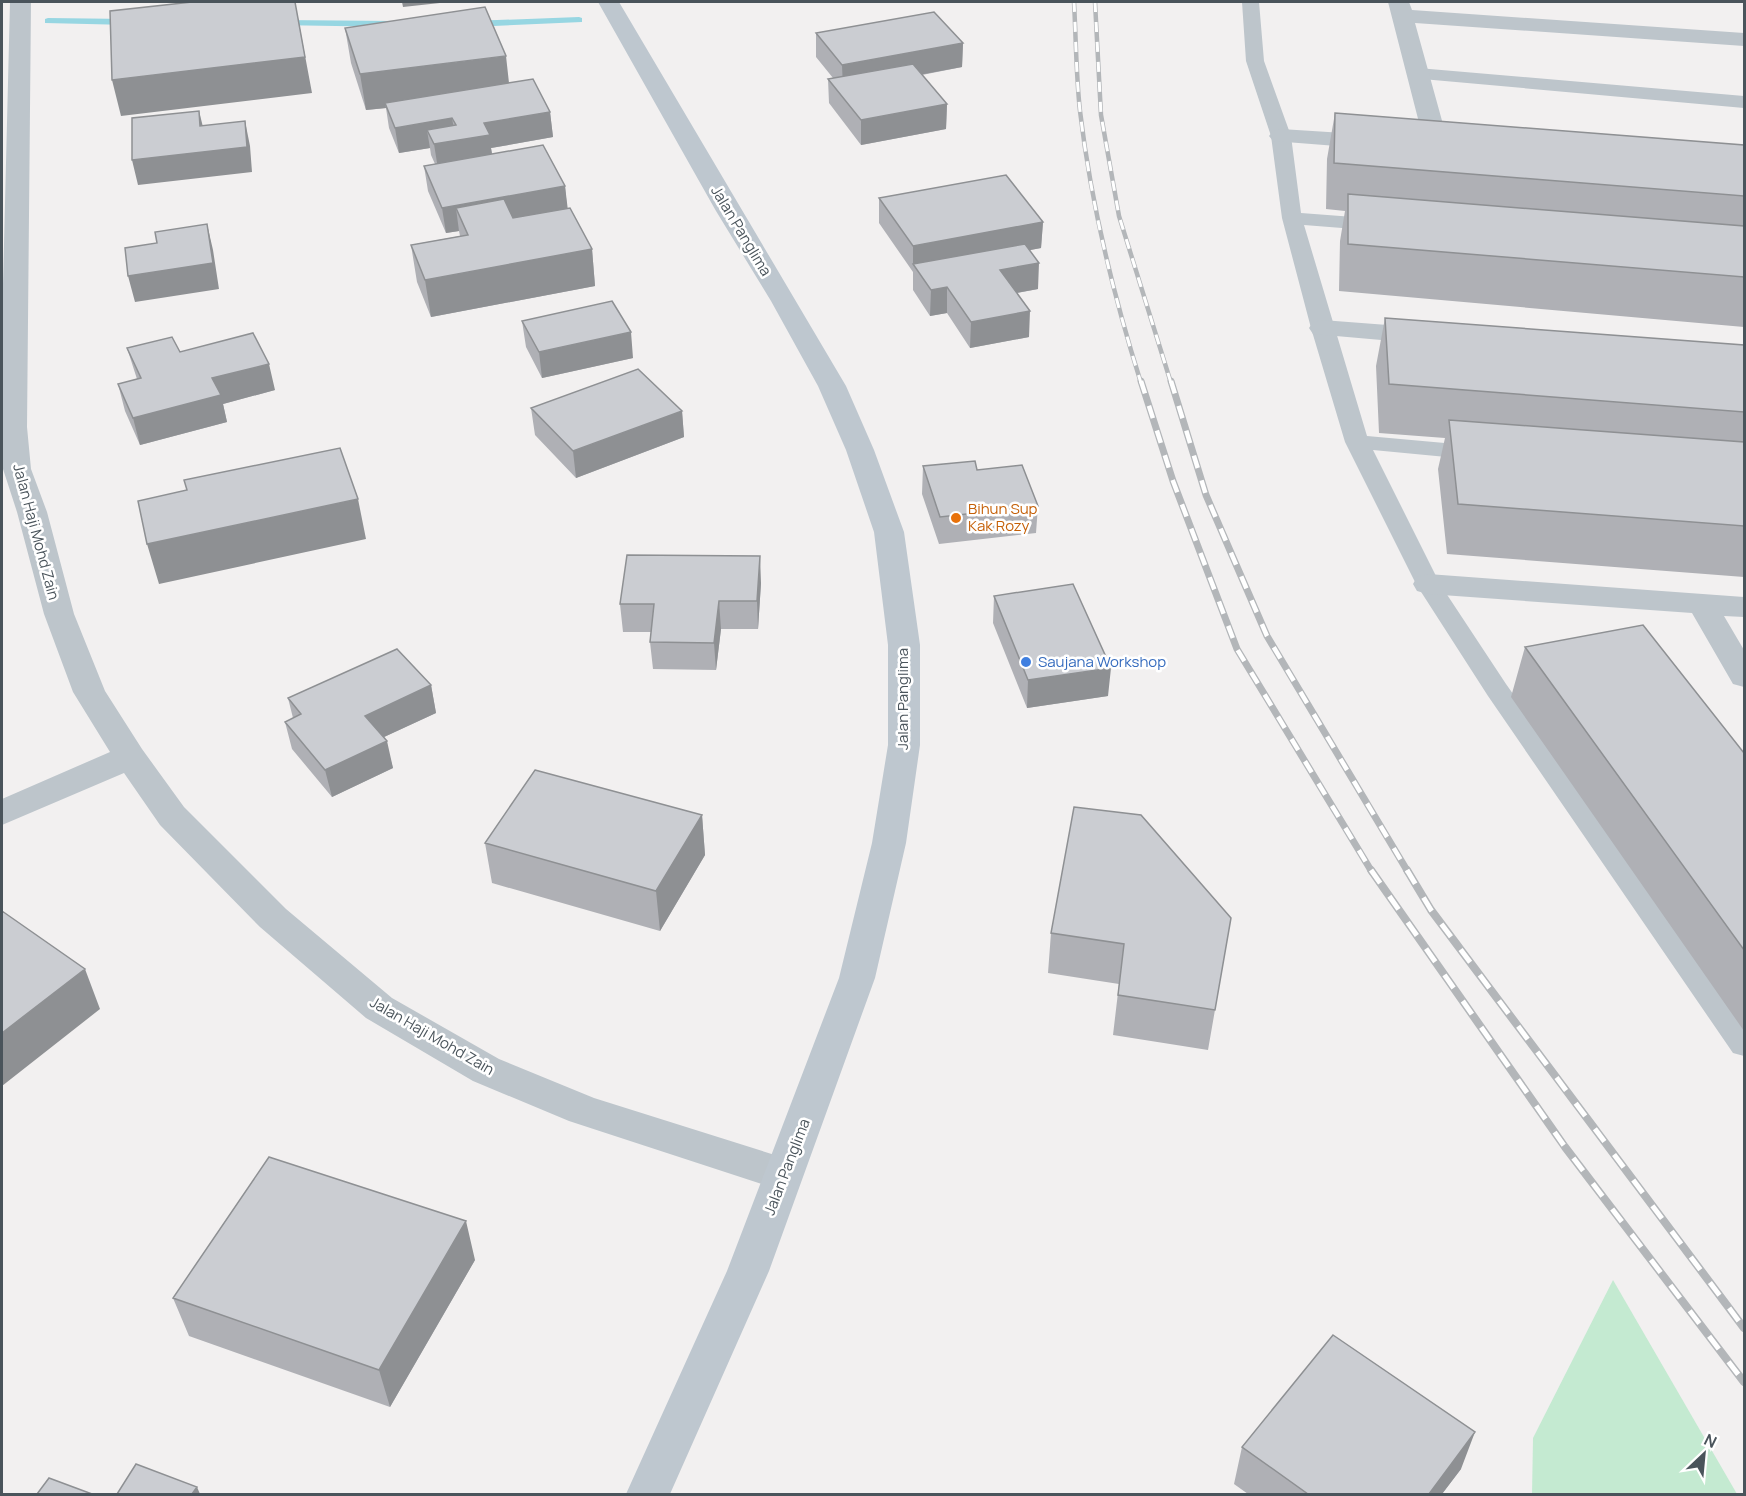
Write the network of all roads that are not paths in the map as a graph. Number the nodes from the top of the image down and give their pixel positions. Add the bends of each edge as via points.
1 (20, 2) edge
2 (608, 2) edge
3 (1250, 2) edge
4 (1401, 9) edge
5 (1744, 40) edge
6 (1418, 74) junction
7 (1744, 102) edge
8 (1281, 136) junction
9 (1292, 218) junction
10 (1399, 227) edge
11 (1322, 328) junction
12 (1451, 338) edge
13 (1357, 442) junction
14 (1498, 454) edge
15 (9, 468) edge
16 (1428, 584) junction
17 (1702, 604) junction
18 (1744, 607) edge
19 (1744, 676) edge
20 (130, 757) junction
21 (2, 813) edge
22 (1744, 1044) edge
23 (783, 1174) junction
24 (648, 1494) edge

1 - 15 street, Jalan Haji Mohd Zain
2 - 23 main road, Jalan Panglima via 832,386 889,532 904,645 904,745 889,843 857,978
3 - 8 lane via 1255,61
4 - 5 street
4 - 6 street
6 - 7 lane
6 - 8 street via 1426,145
8 - 9 lane
9 - 10 lane
9 - 11 lane
11 - 12 street
11 - 13 lane
13 - 14 lane
13 - 16 lane
15 - 20 street, Jalan Haji Mohd Zain via 32,512 59,614 89,692
16 - 17 street
16 - 22 lane via 1497,690
17 - 18 street
17 - 19 street
20 - 21 street
20 - 23 street, Jalan Haji Mohd Zain via 172,816 273,918 379,1008 486,1070 583,1110
23 - 24 main road, Jalan Panglima via 748,1271

